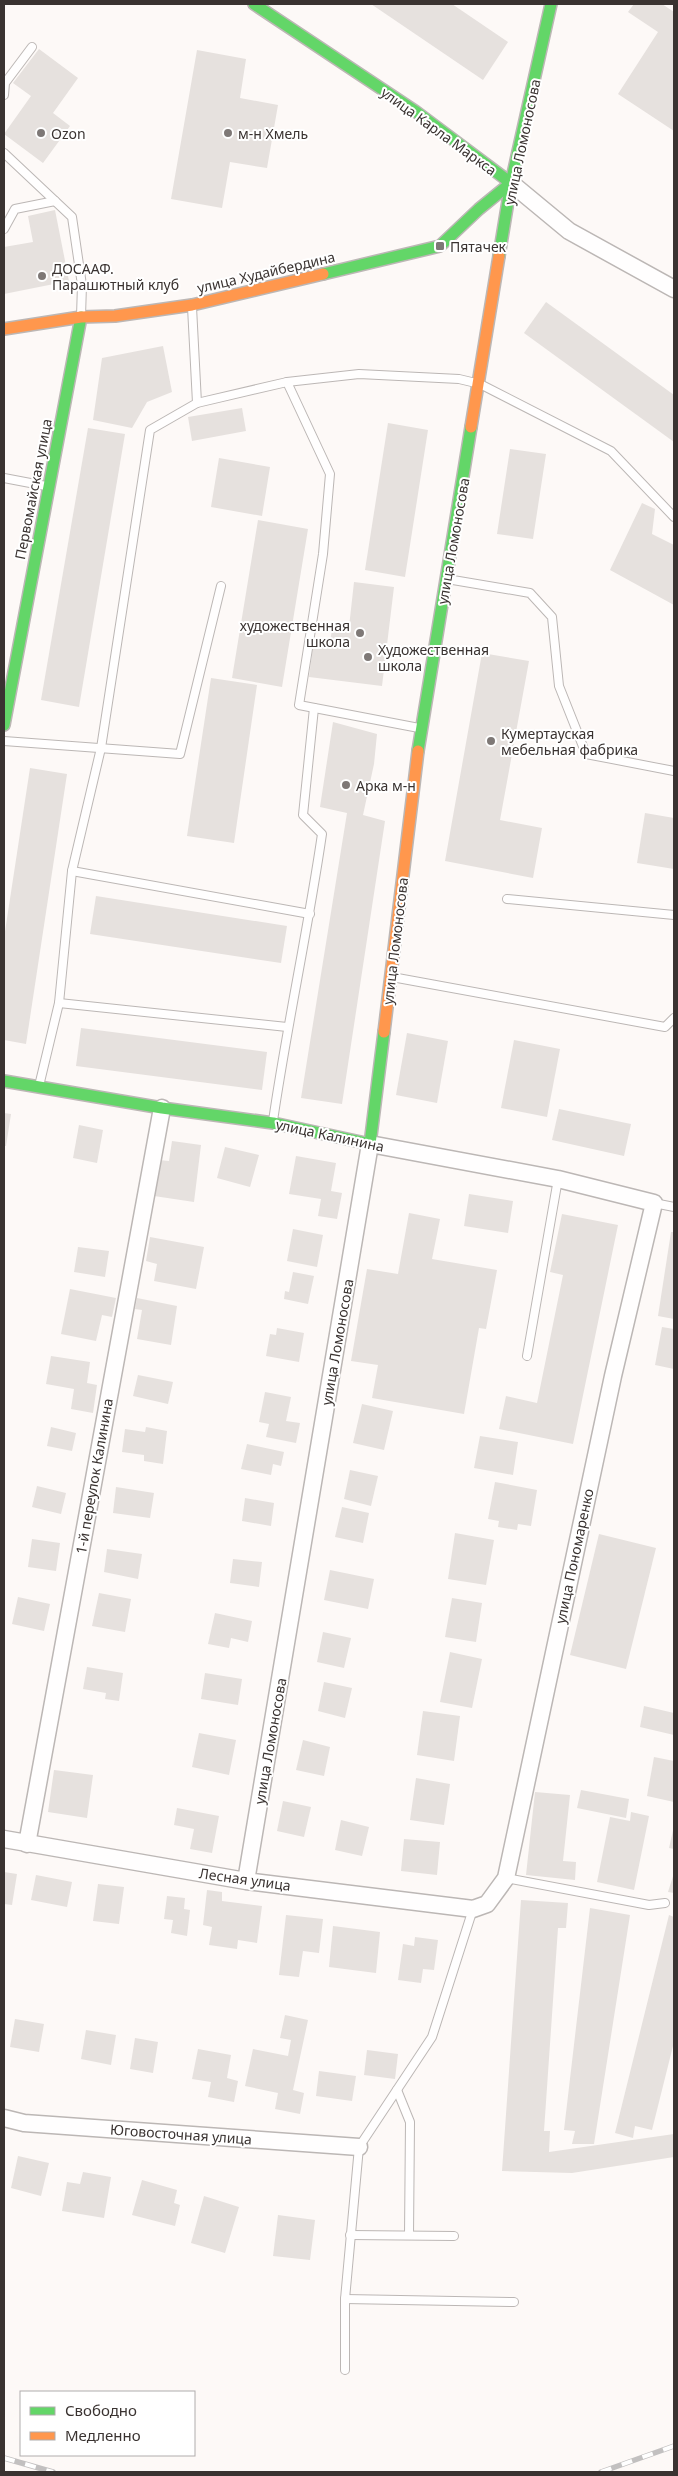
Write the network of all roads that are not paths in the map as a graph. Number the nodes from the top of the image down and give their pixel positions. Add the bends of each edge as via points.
1 (254, 4) edge
2 (551, 4) edge
3 (32, 47) dead end
4 (4, 95) edge
5 (4, 153) edge
6 (511, 183) junction
7 (55, 201) junction
8 (4, 229) edge
9 (674, 289) edge
10 (192, 305) junction
11 (81, 317) junction
12 (4, 329) edge
13 (287, 382) junction
14 (480, 384) junction
15 (197, 403) junction
16 (4, 478) edge
17 (49, 487) junction
18 (674, 517) edge
19 (447, 579) junction
20 (221, 586) dead end
21 (314, 708) junction
22 (4, 725) edge
23 (421, 728) junction
24 (4, 741) edge
25 (101, 748) junction
26 (674, 770) edge
27 (72, 871) junction
28 (507, 899) dead end
29 (310, 914) junction
30 (674, 915) edge
31 (390, 976) junction
32 (59, 1002) junction
33 (674, 1018) edge
34 (287, 1027) junction
35 (4, 1081) edge
36 (40, 1086) junction
37 (162, 1108) junction
38 (273, 1123) junction
39 (370, 1144) junction
40 (558, 1179) junction
41 (654, 1204) junction
42 (674, 1207) edge
43 (527, 1356) dead end
44 (4, 1840) edge
45 (26, 1844) junction
46 (506, 1878) junction
47 (246, 1880) junction
48 (665, 1903) dead end
49 (480, 1907) junction
50 (397, 2090) junction
51 (4, 2118) edge
52 (359, 2148) junction
53 (350, 2235) junction
54 (409, 2235) junction
55 (454, 2236) dead end
56 (345, 2299) junction
57 (514, 2302) dead end
58 (345, 2370) dead end

1 - 6 street, улица Карла Маркса via 415,111
2 - 6 street, улица Ломоносова
3 - 4 lane via 6,83
5 - 7 lane
6 - 9 street, улица Карла Маркса via 569,231
6 - 10 street, улица Худайбердина via 440,246
6 - 14 street, улица Ломоносова
7 - 8 lane via 15,208
7 - 11 lane via 72,218 82,285
10 - 11 street, улица Худайбердина via 115,316
10 - 15 lane
11 - 12 street, улица Худайбердина
11 - 17 street, Первомайская улица
13 - 14 lane via 359,374 459,379
13 - 15 lane
13 - 21 lane via 330,474 323,554 299,705
14 - 18 lane via 611,451
14 - 19 street, улица Ломоносова
15 - 25 lane via 150,430
16 - 17 lane
17 - 22 street, Первомайская улица
19 - 23 street, улица Ломоносова
19 - 26 lane via 530,593 552,617 559,686 586,754
20 - 25 lane via 180,754
21 - 23 lane
21 - 29 lane via 303,815 322,834
23 - 31 street, улица Ломоносова
24 - 25 lane
25 - 27 lane
27 - 29 lane
27 - 32 lane
28 - 30 lane
29 - 34 lane
31 - 33 lane via 665,1027
31 - 39 street, улица Ломоносова
32 - 34 lane
32 - 36 lane
34 - 38 lane
35 - 36 street, улица Калинина
36 - 37 street, улица Калинина
37 - 38 street, улица Калинина
37 - 45 street, 1-й переулок Калинина
38 - 39 street, улица Калинина
39 - 40 street, улица Калинина
39 - 47 street, улица Ломоносова
40 - 41 street, улица Калинина
40 - 43 lane
41 - 42 lane
41 - 46 street, улица Пономаренко via 611,1386
44 - 45 street, Лесная улица
45 - 47 street, Лесная улица
46 - 48 lane via 649,1905
46 - 49 street, улица Пономаренко
47 - 49 street, Лесная улица
49 - 50 lane via 432,2037
50 - 52 lane
50 - 54 lane via 410,2122
51 - 52 street, Юговосточная улица via 24,2123
52 - 53 lane
53 - 54 lane
53 - 56 lane
54 - 55 lane
56 - 57 lane
56 - 58 lane

